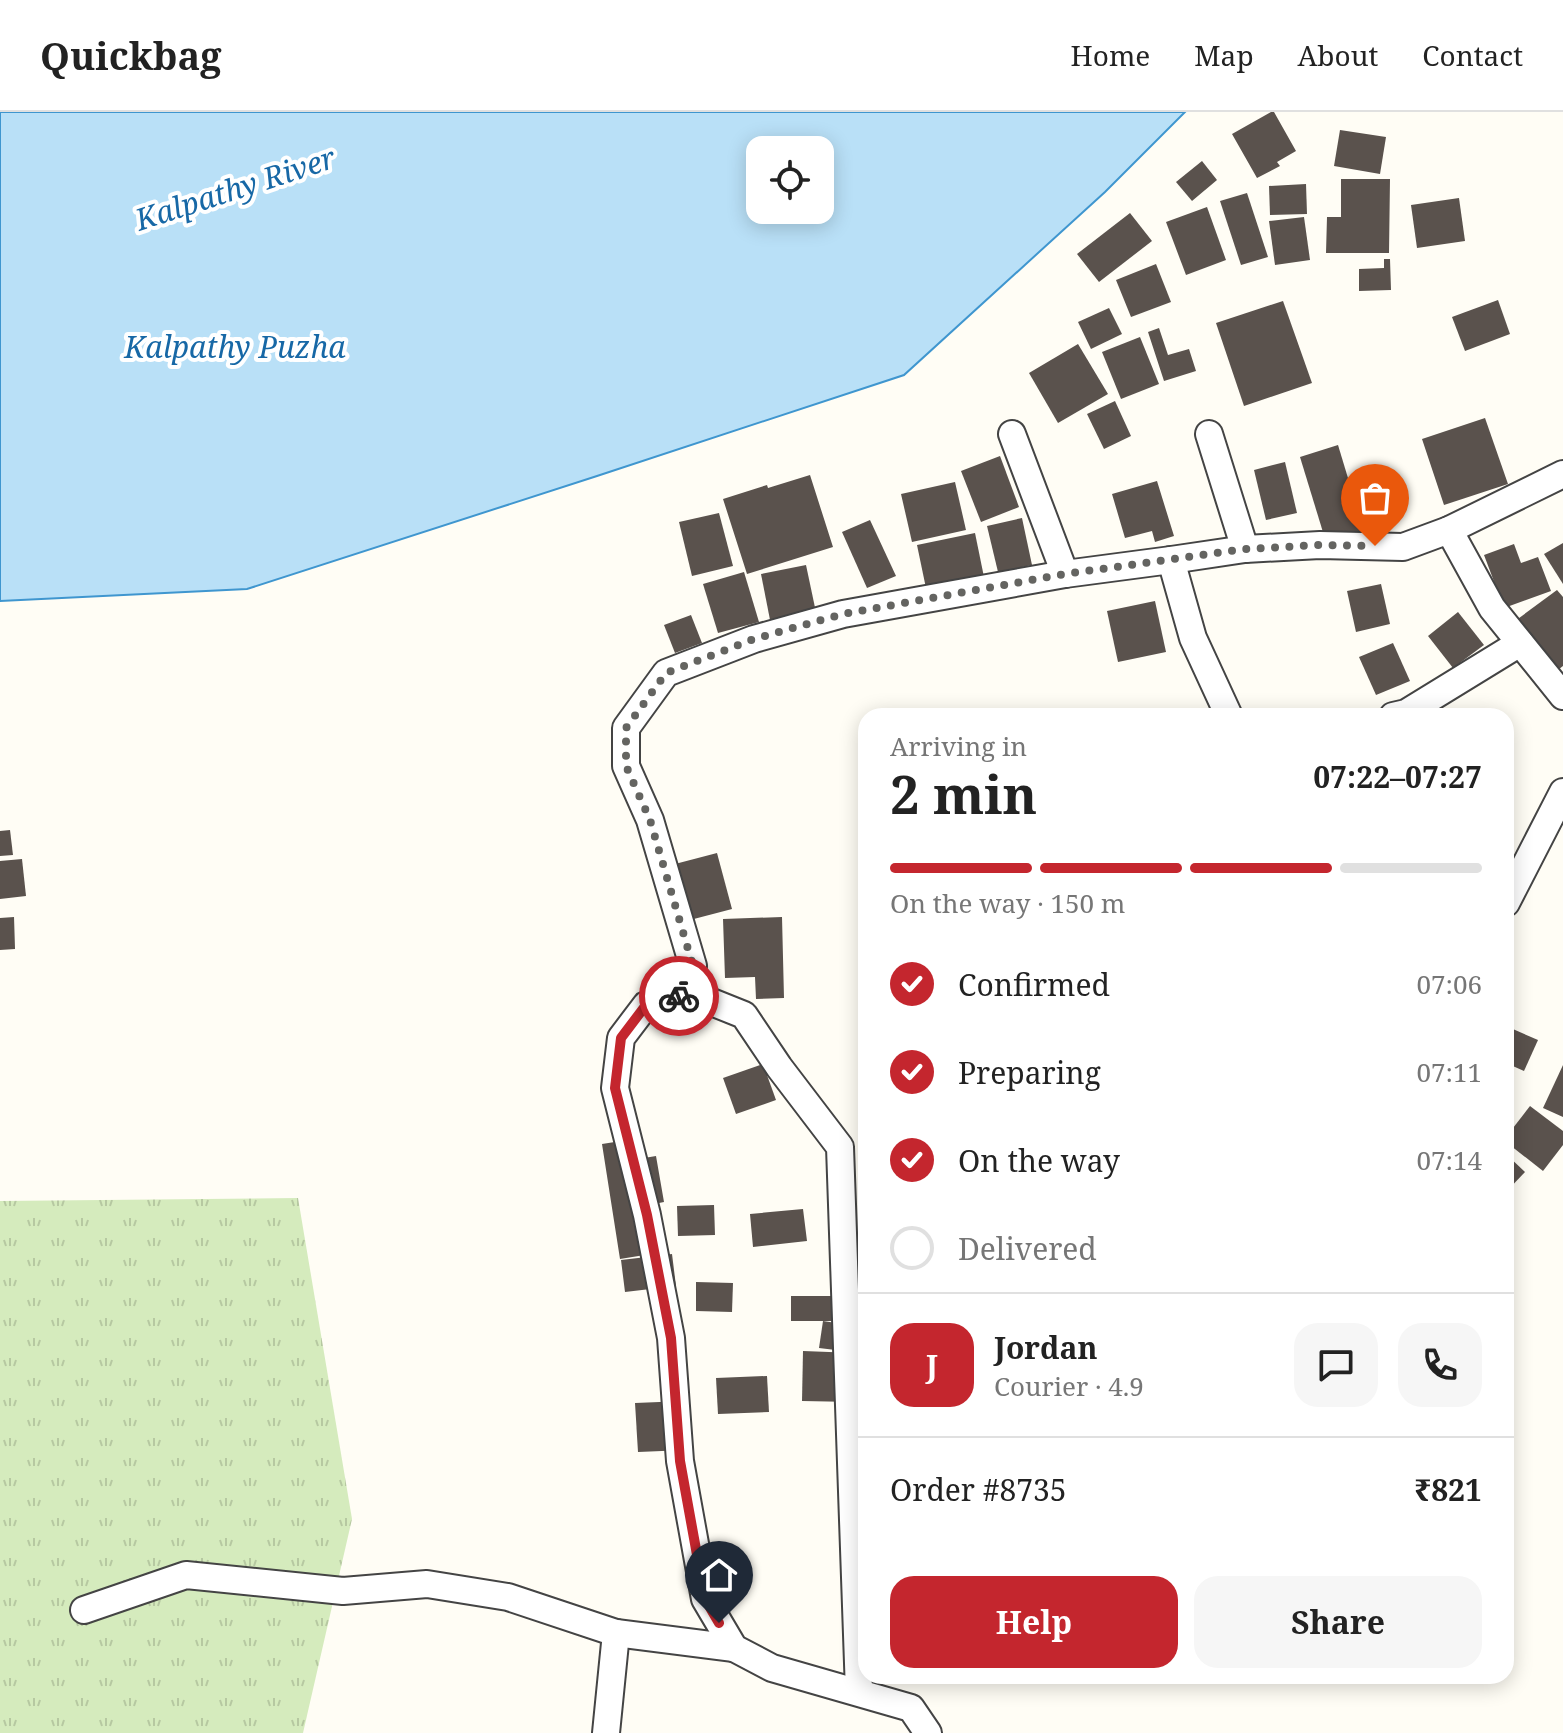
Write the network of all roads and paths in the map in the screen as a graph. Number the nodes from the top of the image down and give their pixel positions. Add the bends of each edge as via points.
1 (1012, 434) dead end
2 (1209, 434) dead end
3 (1563, 474) edge
4 (1449, 530) junction
5 (1245, 549) junction
6 (1171, 560) junction
7 (1065, 574) junction
8 (1520, 643) junction
9 (1563, 696) edge
10 (1225, 708) edge
11 (1414, 708) edge
12 (1563, 792) edge
13 (1514, 887) edge
14 (689, 993) junction
15 (853, 1144) edge
16 (858, 1601) edge
17 (84, 1610) dead end
18 (616, 1633) junction
19 (734, 1648) junction
20 (859, 1684) edge
21 (859, 1692) junction
22 (606, 1733) edge
23 (928, 1733) edge

1 - 7 street
2 - 5 street
3 - 4 street
4 - 5 street via 1403,547
4 - 8 street via 1492,608
5 - 6 street
6 - 7 street
6 - 10 street via 1193,638
7 - 14 street via 843,614 754,639 666,673 626,728 626,766 650,820 693,966
8 - 9 street
8 - 11 street
12 - 13 street
14 - 15 street via 744,1015 779,1067
14 - 19 street via 646,1005 621,1038 615,1088 671,1338 680,1461 705,1599
15 - 16 street
17 - 18 street via 186,1575 343,1591 427,1584 508,1597
18 - 19 street
18 - 22 street
19 - 21 street via 772,1668
20 - 21 street
21 - 23 street via 911,1708

